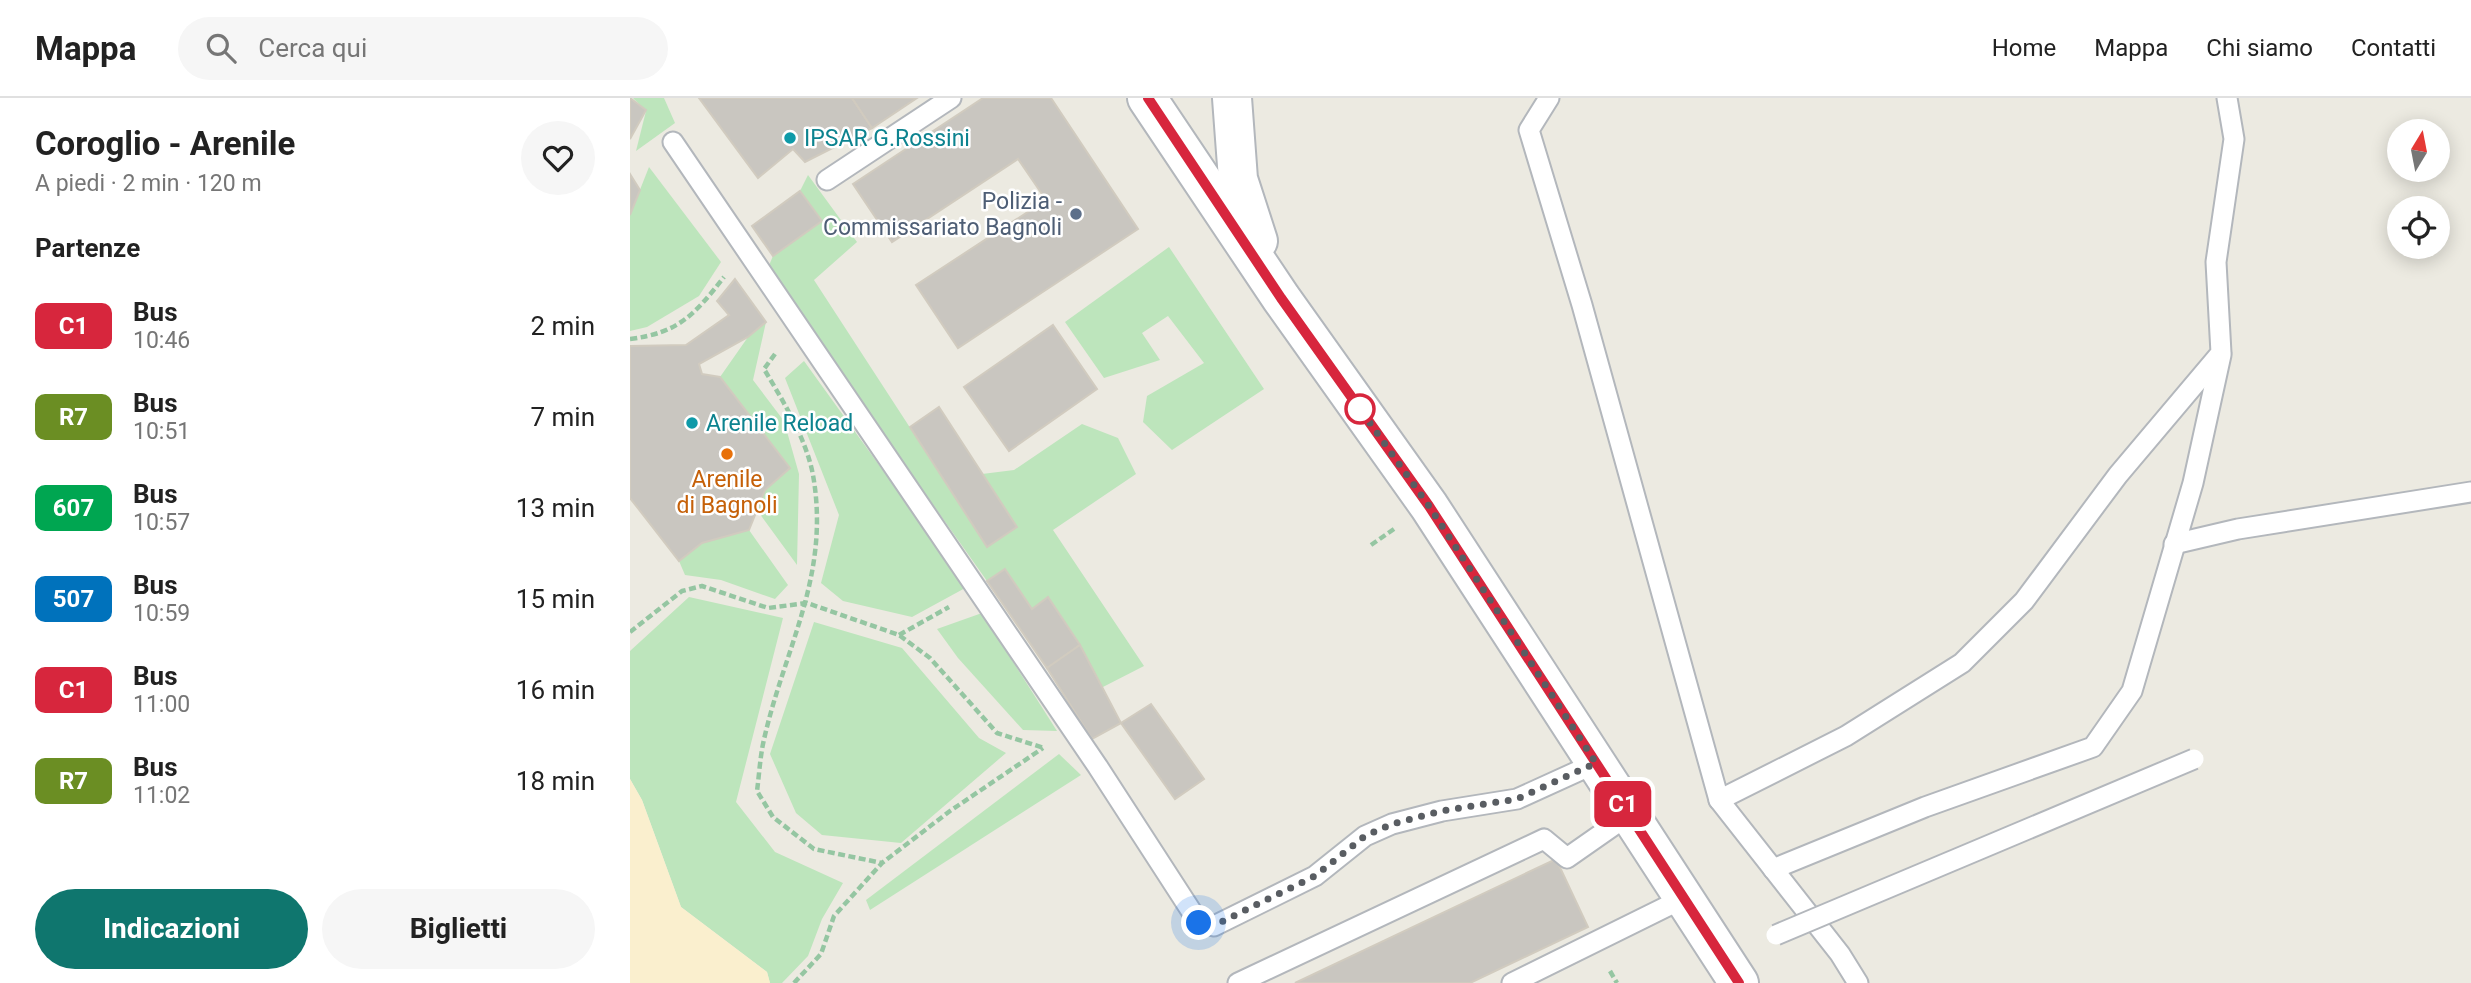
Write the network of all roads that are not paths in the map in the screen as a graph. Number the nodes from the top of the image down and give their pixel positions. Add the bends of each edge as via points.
1 (951, 98) edge
2 (1147, 98) edge
3 (1232, 98) edge
4 (1549, 98) edge
5 (2227, 98) edge
6 (673, 142) dead end
7 (827, 180) dead end
8 (1281, 298) junction
9 (2221, 353) junction
10 (2471, 492) edge
11 (2174, 544) junction
12 (2194, 759) dead end
13 (1596, 763) junction
14 (1719, 800) junction
15 (1630, 814) junction
16 (1773, 869) junction
17 (1684, 898) junction
18 (1776, 935) dead end
19 (1238, 983) edge
20 (1512, 983) edge
21 (1739, 983) edge
22 (1858, 983) edge

1 - 7 lane
2 - 8 street
3 - 8 street via 1238,179
4 - 14 lane via 1530,130
5 - 9 lane via 2234,139 2216,262
6 - 13 lane via 1199,923 1213,926 1315,876 1365,836 1392,824 1517,799
8 - 13 street via 1429,506
9 - 11 lane via 2193,484
9 - 14 lane via 2118,475 2024,601 1962,663 1846,736
10 - 11 lane via 2238,529
11 - 16 lane via 2132,691 2093,747 1925,807
12 - 18 lane, bridge
13 - 15 street
14 - 16 lane
15 - 17 street
15 - 19 lane via 1567,858 1544,839
16 - 22 lane
17 - 20 lane
17 - 21 street

